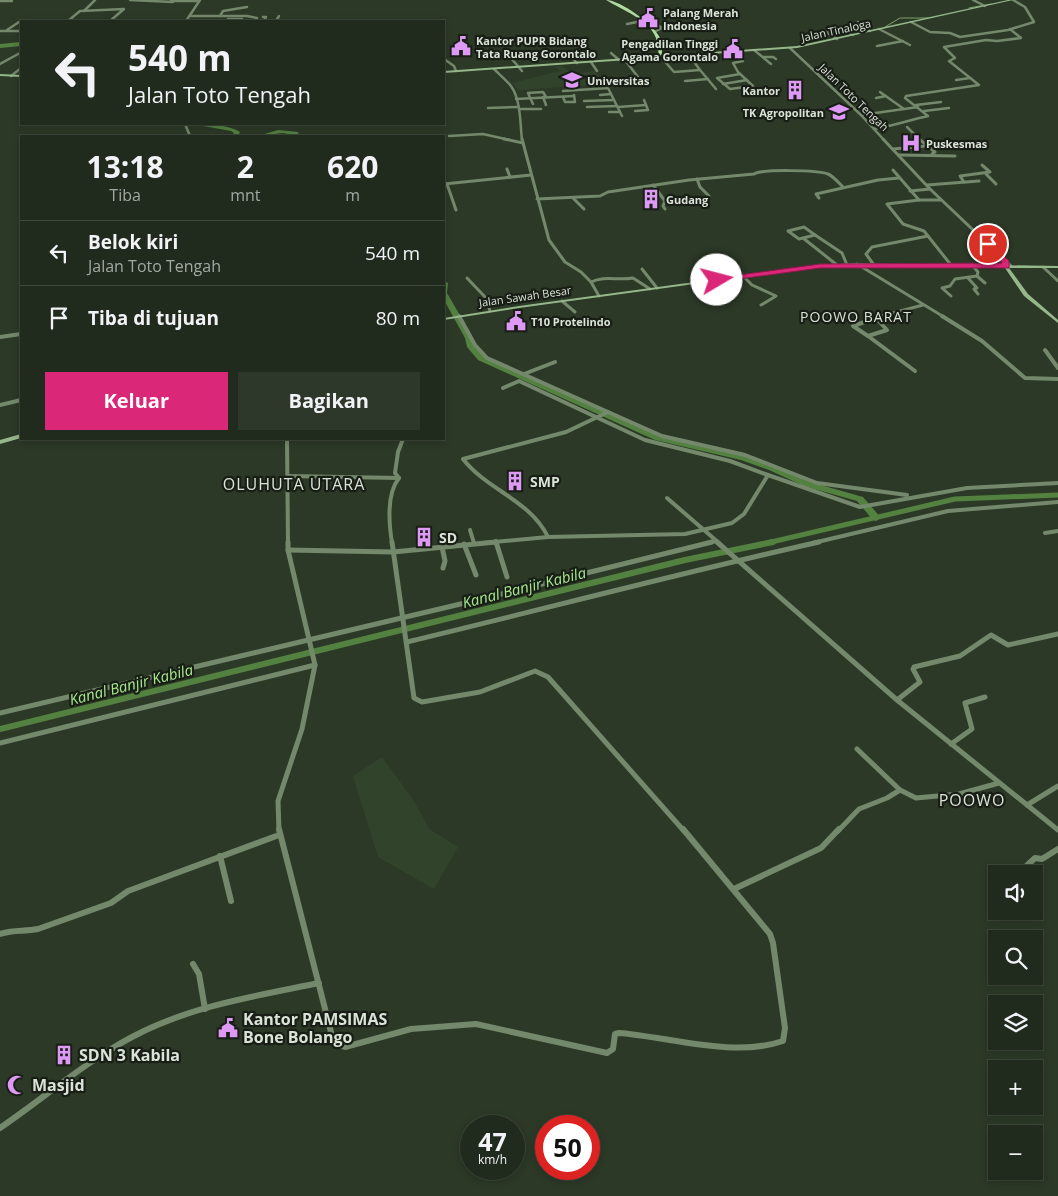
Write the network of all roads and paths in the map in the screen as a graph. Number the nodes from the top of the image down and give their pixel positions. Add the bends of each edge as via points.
1 (95, 0) edge
2 (130, 0) edge
3 (608, 0) edge
4 (973, 0) edge
5 (1012, 0) edge
6 (0, 1) edge
7 (12, 1) edge
8 (172, 1) edge
9 (200, 1) edge
10 (983, 5) junction
11 (169, 6) dead end
12 (247, 7) dead end
13 (84, 11) junction
14 (191, 16) junction
15 (220, 16) junction
16 (279, 16) dead end
17 (263, 17) dead end
18 (257, 18) dead end
19 (227, 19) edge
20 (69, 20) edge
21 (111, 20) edge
22 (187, 20) edge
23 (242, 20) edge
24 (264, 20) edge
25 (277, 20) edge
26 (642, 21) junction
27 (19, 22) dead end
28 (858, 22) dead end
29 (911, 22) junction
30 (627, 24) dead end
31 (14, 25) junction
32 (20, 26) edge
33 (647, 26) junction
34 (861, 26) junction
35 (848, 28) dead end
36 (853, 28) dead end
37 (878, 29) junction
38 (1010, 29) junction
39 (830, 30) dead end
40 (0, 31) edge
41 (6, 31) junction
42 (20, 31) edge
43 (870, 31) junction
44 (654, 32) junction
45 (853, 35) junction
46 (977, 35) junction
47 (837, 39) junction
48 (986, 40) junction
49 (903, 41) junction
50 (910, 45) dead end
51 (877, 46) dead end
52 (790, 48) junction
53 (754, 50) junction
54 (20, 52) dead end
55 (566, 52) dead end
56 (735, 52) junction
57 (611, 53) dead end
58 (689, 55) junction
59 (661, 57) junction
60 (511, 58) dead end
61 (763, 58) junction
62 (776, 59) dead end
63 (445, 60) edge
64 (618, 60) junction
65 (625, 60) junction
66 (449, 62) junction
67 (576, 62) junction
68 (591, 62) junction
69 (0, 64) edge
70 (445, 64) edge
71 (771, 64) dead end
72 (533, 66) junction
73 (520, 67) junction
74 (20, 69) edge
75 (494, 69) junction
76 (537, 70) dead end
77 (597, 70) dead end
78 (700, 70) junction
79 (456, 71) junction
80 (445, 72) edge
81 (740, 74) junction
82 (0, 75) edge
83 (11, 76) junction
84 (20, 76) edge
85 (638, 76) dead end
86 (970, 78) junction
87 (708, 79) junction
88 (747, 80) junction
89 (956, 80) dead end
90 (685, 81) dead end
91 (723, 84) junction
92 (614, 87) dead end
93 (608, 88) junction
94 (716, 89) dead end
95 (563, 91) dead end
96 (572, 91) junction
97 (556, 92) dead end
98 (880, 92) dead end
99 (611, 94) junction
100 (600, 95) dead end
101 (574, 96) junction
102 (886, 96) junction
103 (545, 97) junction
104 (557, 97) junction
105 (563, 97) junction
106 (530, 98) junction
107 (876, 98) dead end
108 (516, 99) junction
109 (614, 100) junction
110 (630, 100) dead end
111 (644, 100) dead end
112 (584, 101) dead end
113 (558, 102) dead end
114 (565, 102) junction
115 (942, 102) dead end
116 (533, 104) dead end
117 (546, 105) dead end
118 (646, 105) junction
119 (617, 106) junction
120 (633, 106) junction
121 (917, 106) junction
122 (588, 107) dead end
123 (488, 108) dead end
124 (519, 108) junction
125 (949, 108) dead end
126 (541, 109) dead end
127 (904, 110) junction
128 (924, 111) junction
129 (609, 112) dead end
130 (861, 115) junction
131 (907, 127) dead end
132 (874, 129) junction
133 (449, 136) dead end
134 (523, 143) junction
135 (926, 146) junction
136 (893, 149) junction
137 (930, 154) junction
138 (899, 155) junction
139 (955, 156) dead end
140 (982, 165) dead end
141 (507, 169) dead end
142 (892, 170) dead end
143 (986, 174) junction
144 (531, 175) junction
145 (510, 177) junction
146 (899, 178) junction
147 (697, 179) junction
148 (979, 181) dead end
149 (964, 182) junction
150 (446, 184) edge
151 (996, 184) dead end
152 (653, 185) junction
153 (927, 185) junction
154 (843, 187) junction
155 (930, 189) junction
156 (910, 191) junction
157 (709, 196) dead end
158 (572, 197) junction
159 (819, 198) dead end
160 (537, 199) junction
161 (941, 200) junction
162 (920, 201) junction
163 (925, 206) dead end
164 (584, 209) dead end
165 (665, 209) dead end
166 (456, 210) dead end
167 (815, 235) junction
168 (928, 236) junction
169 (803, 238) junction
170 (856, 264) junction
171 (837, 265) junction
172 (847, 265) junction
173 (874, 265) junction
174 (951, 265) junction
175 (1008, 265) junction
176 (1058, 266) edge
177 (974, 267) junction
178 (1043, 267) junction
179 (642, 269) dead end
180 (743, 276) junction
181 (977, 276) junction
182 (467, 278) dead end
183 (968, 278) junction
184 (1058, 281) edge
185 (591, 282) junction
186 (985, 283) dead end
187 (657, 288) junction
188 (650, 289) junction
189 (978, 294) dead end
190 (599, 296) junction
191 (951, 296) dead end
192 (562, 301) junction
193 (762, 305) dead end
194 (923, 305) junction
195 (490, 311) junction
196 (575, 312) dead end
197 (459, 316) junction
198 (876, 318) junction
199 (445, 319) edge
200 (1058, 321) edge
201 (20, 334) edge
202 (868, 336) junction
203 (0, 338) edge
204 (1045, 350) dead end
205 (555, 362) dead end
206 (1058, 368) edge
207 (915, 371) dead end
208 (524, 374) junction
209 (1058, 379) edge
210 (503, 388) dead end
211 (20, 400) edge
212 (0, 405) edge
213 (607, 412) junction
214 (599, 416) junction
215 (20, 436) edge
216 (287, 440) edge
217 (402, 440) edge
218 (0, 442) edge
219 (768, 475) junction
220 (288, 476) junction
221 (399, 478) junction
222 (1058, 483) edge
223 (907, 495) dead end
224 (667, 498) dead end
225 (1058, 502) edge
226 (470, 530) dead end
227 (705, 530) junction
228 (1058, 531) edge
229 (1045, 533) dead end
230 (548, 537) junction
231 (496, 541) junction
232 (717, 542) junction
233 (464, 544) junction
234 (474, 544) junction
235 (442, 547) junction
236 (288, 550) junction
237 (393, 552) junction
238 (736, 560) junction
239 (443, 568) dead end
240 (476, 574) dead end
241 (507, 577) dead end
242 (404, 617) junction
243 (1058, 634) edge
244 (407, 639) junction
245 (310, 640) junction
246 (315, 663) junction
247 (985, 697) dead end
248 (897, 700) junction
249 (0, 713) edge
250 (0, 743) edge
251 (951, 744) junction
252 (857, 749) dead end
253 (999, 783) junction
254 (1058, 786) edge
255 (900, 790) junction
256 (1027, 805) junction
257 (1058, 830) edge
258 (279, 835) junction
259 (1058, 849) edge
260 (220, 856) junction
261 (1028, 865) edge
262 (734, 889) junction
263 (231, 900) dead end
264 (0, 934) edge
265 (192, 964) dead end
266 (319, 984) junction
267 (205, 1009) junction
268 (0, 1128) edge

1 - 13 street
2 - 8 street
3 - 26 main road
4 - 10 street
5 - 10 street, Jalan Tinaloga
5 - 38 street via 1025,7 1034,22
6 - 7 street
8 - 9 street
8 - 11 street
9 - 14 street
10 - 29 street, Jalan Tinaloga
12 - 15 street via 223,11
13 - 20 street
13 - 21 street via 124,9
14 - 15 street
14 - 22 street
15 - 19 street
16 - 25 street
17 - 24 street via 266,17
18 - 19 street
19 - 23 street
26 - 30 street
26 - 33 main road
27 - 31 street
28 - 34 street
29 - 37 street, Jalan Tinaloga
29 - 46 street via 932,32 960,37
31 - 32 street
31 - 41 street
33 - 44 main road
33 - 44 street via 656,24 662,28
34 - 36 street
34 - 43 street
35 - 45 street via 843,30
37 - 43 street, Jalan Tinaloga
37 - 49 street
38 - 46 street
38 - 48 street via 1021,38
39 - 47 street via 826,32
40 - 41 street
41 - 42 street
43 - 45 street, Jalan Tinaloga
44 - 59 main road
45 - 47 street, Jalan Tinaloga
46 - 48 street
47 - 52 street, Jalan Tinaloga
48 - 86 street via 944,47 955,58 949,60
49 - 50 street
49 - 51 street
52 - 53 street, Jalan Tinaloga
52 - 130 street, Jalan Toto Tengah
53 - 56 street, Jalan Tinaloga
53 - 61 street
54 - 69 street
55 - 67 street
56 - 58 street, Jalan Tinaloga
56 - 81 street via 744,61 732,64
57 - 64 street
58 - 59 street, Jalan Tinaloga
58 - 78 street
59 - 65 street, Jalan Tinaloga
59 - 78 street via 674,72
60 - 73 street
61 - 62 street via 773,56
61 - 71 street
63 - 66 street
64 - 65 street, Jalan Tinaloga
64 - 68 street, Jalan Tinaloga
65 - 85 street
66 - 70 street
66 - 79 street
67 - 68 street, Jalan Tinaloga
67 - 72 street, Jalan Tinaloga
68 - 77 street
72 - 73 street, Jalan Tinaloga
72 - 76 street
73 - 75 street, Jalan Tinaloga
74 - 83 street
75 - 79 street, Jalan Tinaloga
75 - 108 street via 511,86
78 - 87 street
79 - 80 street, Jalan Tinaloga
81 - 88 street
81 - 91 street via 717,78
82 - 83 street
83 - 84 street
86 - 89 street
86 - 121 street via 979,85 905,97
87 - 90 street
87 - 94 street
88 - 91 street
88 - 91 street via 753,86 730,89
92 - 93 street
93 - 96 street
93 - 99 street
95 - 96 street
96 - 101 street
97 - 104 street
98 - 102 street
99 - 100 street
99 - 109 street
101 - 105 street
101 - 114 street via 575,102
102 - 107 street
102 - 127 street
103 - 104 street
103 - 106 street
103 - 106 street via 542,92 528,93
103 - 117 street
104 - 105 street
105 - 114 street
106 - 108 street
106 - 116 street
108 - 124 street
109 - 112 street
109 - 119 street
110 - 120 street
111 - 118 street
113 - 114 street
115 - 121 street
118 - 120 street
118 - 120 street via 648,110 636,112
119 - 120 street
119 - 122 street
119 - 129 street via 621,114
121 - 127 street
121 - 128 street
123 - 124 street
124 - 126 street
124 - 134 street
125 - 128 street
127 - 130 street
128 - 132 street via 928,115 922,118
130 - 132 street, Jalan Toto Tengah
131 - 135 street
132 - 136 street, Jalan Toto Tengah
133 - 134 street via 483,134
134 - 144 street
135 - 136 street
135 - 137 street via 935,152
136 - 138 street, Jalan Toto Tengah
137 - 138 street
137 - 139 street
138 - 153 street, Jalan Toto Tengah
140 - 143 street via 990,172
141 - 145 street
142 - 146 street
143 - 149 street via 960,176
143 - 151 street
144 - 145 street
144 - 160 street
145 - 150 street
146 - 154 street
146 - 156 street
147 - 152 street
147 - 154 street via 755,174 766,170 806,171 829,175
147 - 157 street
148 - 149 street
149 - 153 street
150 - 166 street
152 - 158 street via 600,196
152 - 165 street via 665,201
153 - 155 street, Jalan Toto Tengah
154 - 159 street via 816,194
155 - 156 street
155 - 161 street, Jalan Toto Tengah
156 - 162 street
158 - 160 street
158 - 164 street
160 - 185 street via 552,244 565,262
161 - 162 street
161 - 175 street, Jalan Toto Tengah
162 - 163 street
162 - 168 street via 887,204 902,224 924,231
167 - 169 street
167 - 169 street via 803,227 788,232 798,239
167 - 172 street via 842,253
168 - 173 street via 872,247 866,254
168 - 174 street
169 - 171 street
170 - 172 street, Jalan Sawah Besar
170 - 173 street, Jalan Sawah Besar
170 - 194 street
171 - 172 street, Jalan Sawah Besar
171 - 180 street, Jalan Sawah Besar
173 - 174 street, Jalan Sawah Besar
174 - 177 street, Jalan Sawah Besar
175 - 177 street, Jalan Sawah Besar
175 - 178 street
175 - 200 street via 1030,297
176 - 178 street
177 - 181 street via 979,274
178 - 184 street
179 - 187 street
180 - 187 street, Jalan Sawah Besar
180 - 193 street via 776,296
181 - 183 street
181 - 186 street
182 - 195 street via 486,298
183 - 189 street
183 - 191 street via 955,279 950,286 942,288
185 - 188 street via 601,277 633,278
185 - 190 street
187 - 188 street, Jalan Sawah Besar
188 - 190 street, Jalan Sawah Besar
190 - 192 street, Jalan Sawah Besar
192 - 195 street, Jalan Sawah Besar
192 - 196 street
194 - 198 street
194 - 209 street via 982,340 1026,378
195 - 197 street, Jalan Sawah Besar
197 - 199 street, Jalan Sawah Besar
197 - 208 street via 483,355
198 - 202 street via 887,330
198 - 202 street via 853,326
201 - 203 street
202 - 207 street
204 - 206 street
205 - 208 street
208 - 213 street
210 - 214 street via 519,381
211 - 212 street
213 - 214 street
213 - 223 street via 662,436 745,455 818,484
214 - 219 street via 656,444 730,460
214 - 230 street via 561,434 463,459 482,478 535,518
215 - 218 street
216 - 220 street
217 - 221 street via 395,473
219 - 222 street via 860,507 967,488
219 - 227 street via 739,519
220 - 221 street
220 - 236 street
221 - 237 street via 389,512
224 - 227 street
225 - 238 street via 948,511
226 - 234 street
227 - 230 street via 685,534
227 - 232 street
228 - 229 street
230 - 231 street
231 - 234 street
231 - 241 street
232 - 238 street
232 - 242 street
233 - 234 street
233 - 235 street
233 - 240 street
235 - 237 street
235 - 239 street
236 - 237 street
236 - 245 street
237 - 242 street
238 - 244 street via 564,604
238 - 248 street
242 - 244 street
242 - 245 street
243 - 248 street via 1008,645 991,635 960,656 914,667 920,682
244 - 262 street via 414,698 422,702 480,692 535,671 543,674 583,715
245 - 246 street
245 - 249 street
246 - 250 street
246 - 258 street via 302,729 278,801
247 - 251 street via 965,703 972,729
248 - 251 street
251 - 253 street
252 - 255 street
253 - 255 street via 960,794 916,798
253 - 256 street
254 - 256 street
255 - 262 street via 859,808 821,848
256 - 257 street
258 - 260 street
258 - 266 street
259 - 261 street via 1042,860 1035,858
260 - 263 street
260 - 264 street via 38,929 14,929
262 - 266 street via 773,943 786,1036 783,1041 771,1045 718,1045 619,1032 615,1034 611,1051 598,1052 476,1024 411,1029 345,1047 333,1040
265 - 267 street via 199,974
266 - 267 street
267 - 268 street via 132,1038

